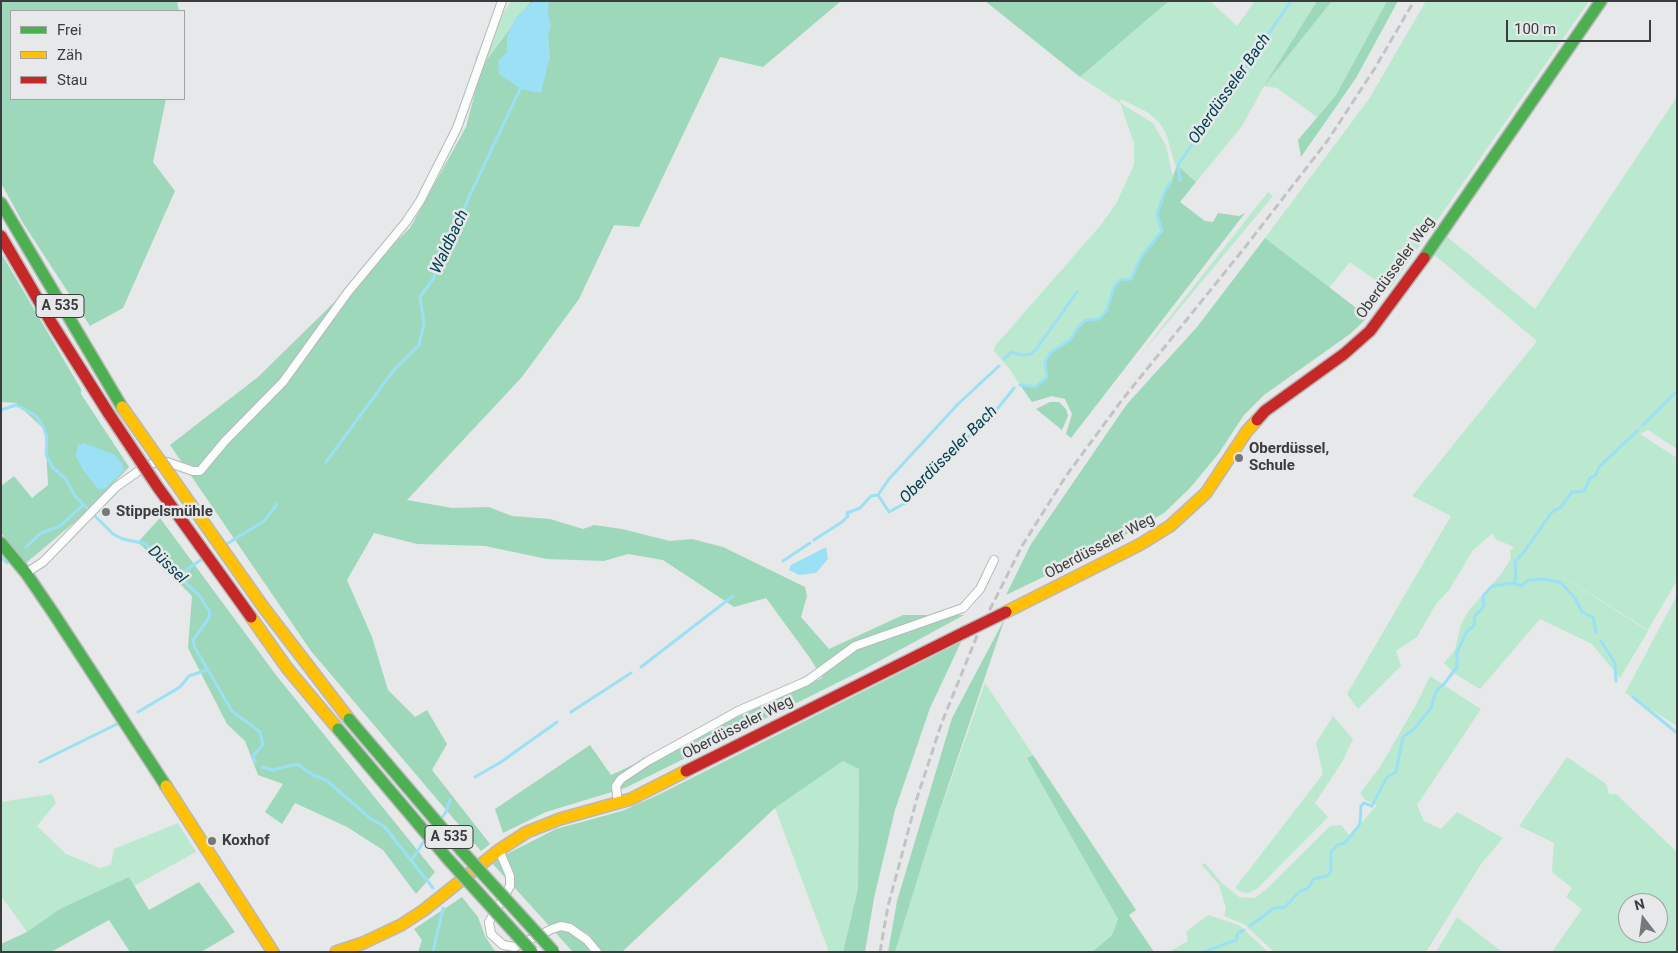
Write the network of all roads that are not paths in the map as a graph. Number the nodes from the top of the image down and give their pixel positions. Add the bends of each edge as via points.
1 (502, 1) edge
2 (1601, 1) edge
3 (1, 203) edge
4 (1, 236) edge
5 (1, 543) edge
6 (994, 560) dead end
7 (26, 574) junction
8 (618, 804) junction
9 (499, 850) junction
10 (273, 952) edge
11 (336, 952) edge
12 (532, 952) edge
13 (554, 952) edge
14 (597, 952) edge

1 - 7 street via 457,128 420,201 348,292 297,364 203,469 193,471 167,462 153,463 122,483 43,562
2 - 8 main road, Oberdüsseler Weg, bridge via 1395,300 1370,331 1265,412 1250,428 1206,493 1177,521 1148,541
3 - 13 main road, A 535, bridge via 122,407 264,608 349,719 460,849
4 - 12 main road, A 535, bridge via 109,414 287,668 435,844
5 - 7 main road
6 - 8 street, Oberdüsseler Weg via 980,589 963,608 855,646 807,681 731,715 648,761 620,779 616,786
7 - 10 main road
8 - 9 main road, Oberdüsseler Weg via 560,819 528,832
9 - 11 main road, Oberdüsseler Weg via 401,925
9 - 14 street via 510,876 510,886 489,922 495,938 503,946 514,947 561,926 580,934

